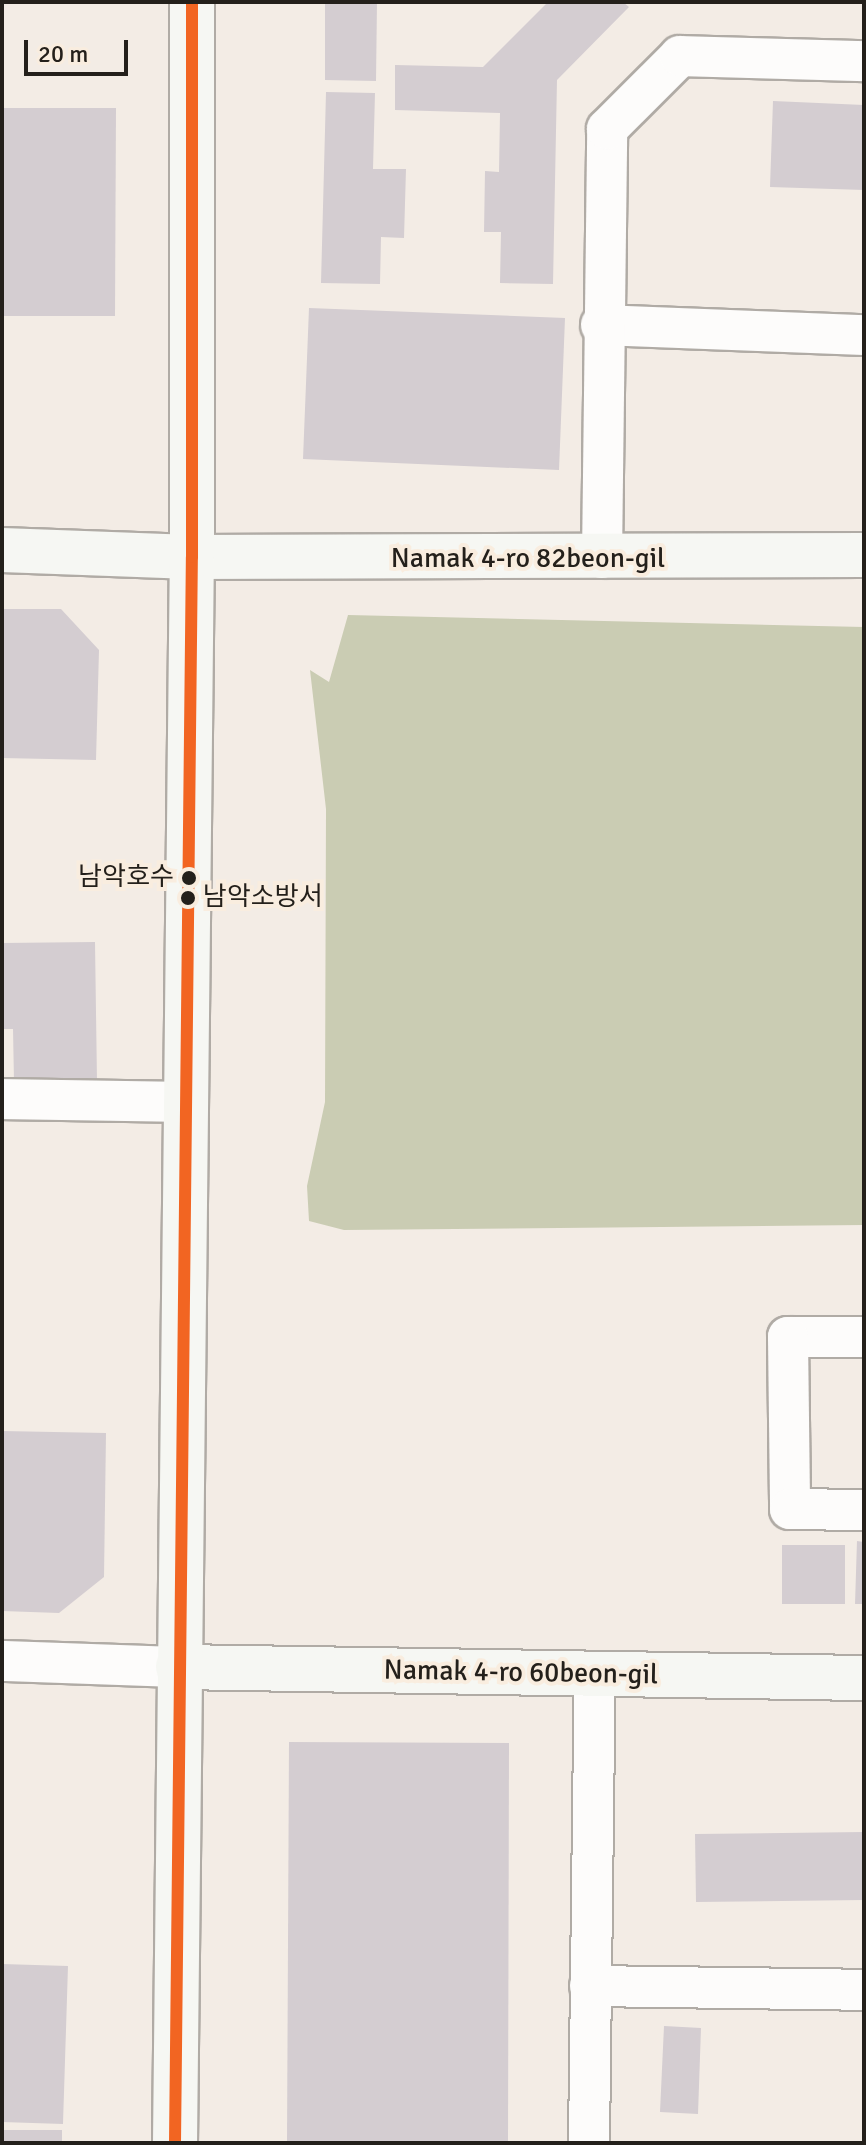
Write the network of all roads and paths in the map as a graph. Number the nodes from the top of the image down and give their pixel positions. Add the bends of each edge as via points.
1 (192, 2) edge
2 (864, 61) edge
3 (601, 325) junction
4 (864, 335) edge
5 (2, 550) edge
6 (864, 555) edge
7 (192, 557) junction
8 (602, 558) junction
9 (2, 1099) edge
10 (185, 1102) junction
11 (864, 1337) edge
12 (864, 1510) edge
13 (2, 1661) edge
14 (178, 1667) junction
15 (595, 1674) junction
16 (864, 1678) edge
17 (590, 1986) junction
18 (864, 1990) edge
19 (175, 2143) edge
20 (589, 2143) edge

1 - 7 street
2 - 3 street via 680,56 607,129
3 - 4 street
3 - 8 street
5 - 7 street, Namak 4-ro 82beon-gil
6 - 8 street, Namak 4-ro 82beon-gil
7 - 8 street, Namak 4-ro 82beon-gil
7 - 10 street
9 - 10 street
10 - 14 street
11 - 12 street via 788,1337 790,1509
13 - 14 street
14 - 15 street, Namak 4-ro 60beon-gil
14 - 19 street
15 - 16 street, Namak 4-ro 60beon-gil
15 - 17 street
17 - 18 street
17 - 20 street

